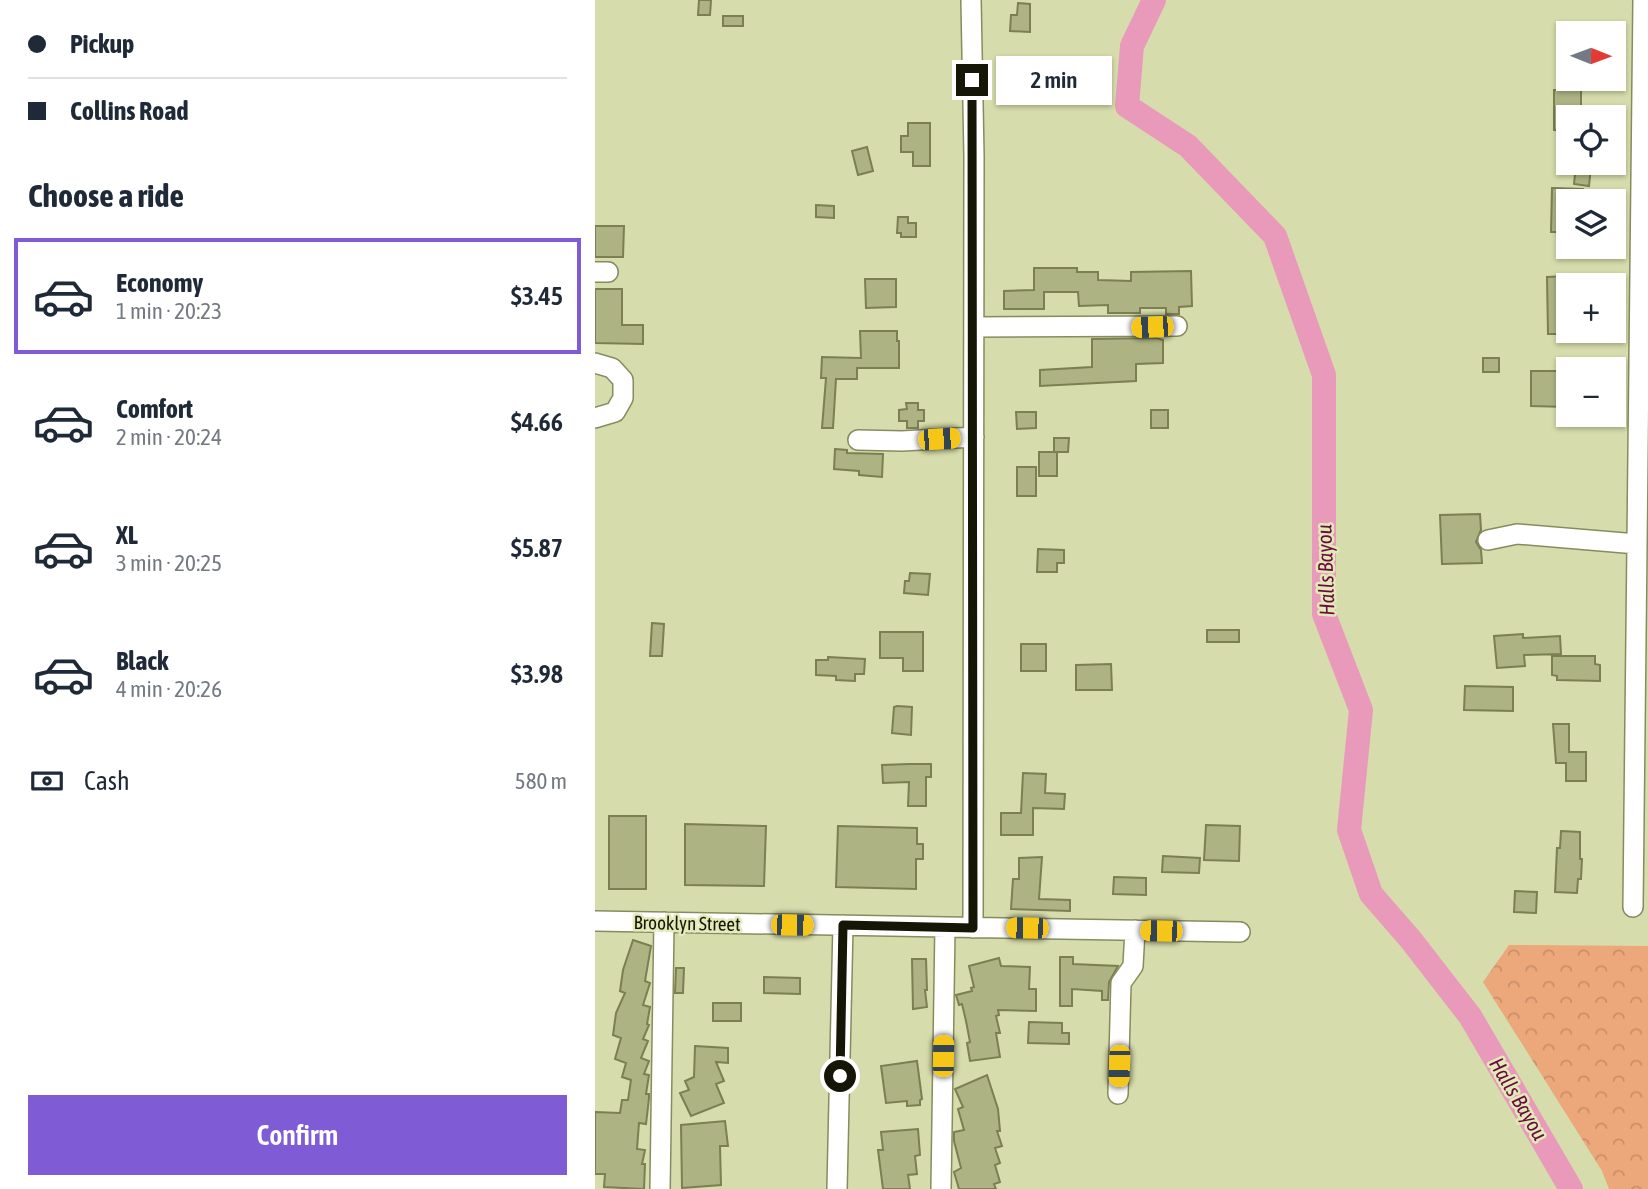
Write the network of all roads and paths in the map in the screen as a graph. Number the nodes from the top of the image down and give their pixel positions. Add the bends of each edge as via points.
1 (971, 0) edge
2 (1643, 0) edge
3 (1645, 144) edge
4 (1177, 326) dead end
5 (974, 327) junction
6 (595, 363) edge
7 (595, 418) edge
8 (974, 437) junction
9 (858, 440) dead end
10 (1641, 536) edge
11 (1488, 540) dead end
12 (1633, 907) dead end
13 (595, 921) edge
14 (663, 922) junction
15 (843, 925) junction
16 (945, 927) junction
17 (973, 928) junction
18 (1135, 930) junction
19 (1240, 932) dead end
20 (1118, 1094) dead end
21 (660, 1189) edge
22 (837, 1189) edge
23 (941, 1189) edge

1 - 5 street
2 - 3 street
3 - 10 street
4 - 5 street
5 - 8 street
6 - 7 street via 612,368 623,380 623,398 615,412
8 - 9 street
8 - 17 street
10 - 11 street via 1517,534
10 - 12 street
13 - 14 street, Brooklyn Street
14 - 15 street, Brooklyn Street
14 - 21 street
15 - 16 street, Brooklyn Street
15 - 22 street
16 - 17 street, Brooklyn Street
16 - 23 street
17 - 18 street, Brooklyn Street
18 - 19 street, Brooklyn Street
18 - 20 street via 1133,966 1121,983

